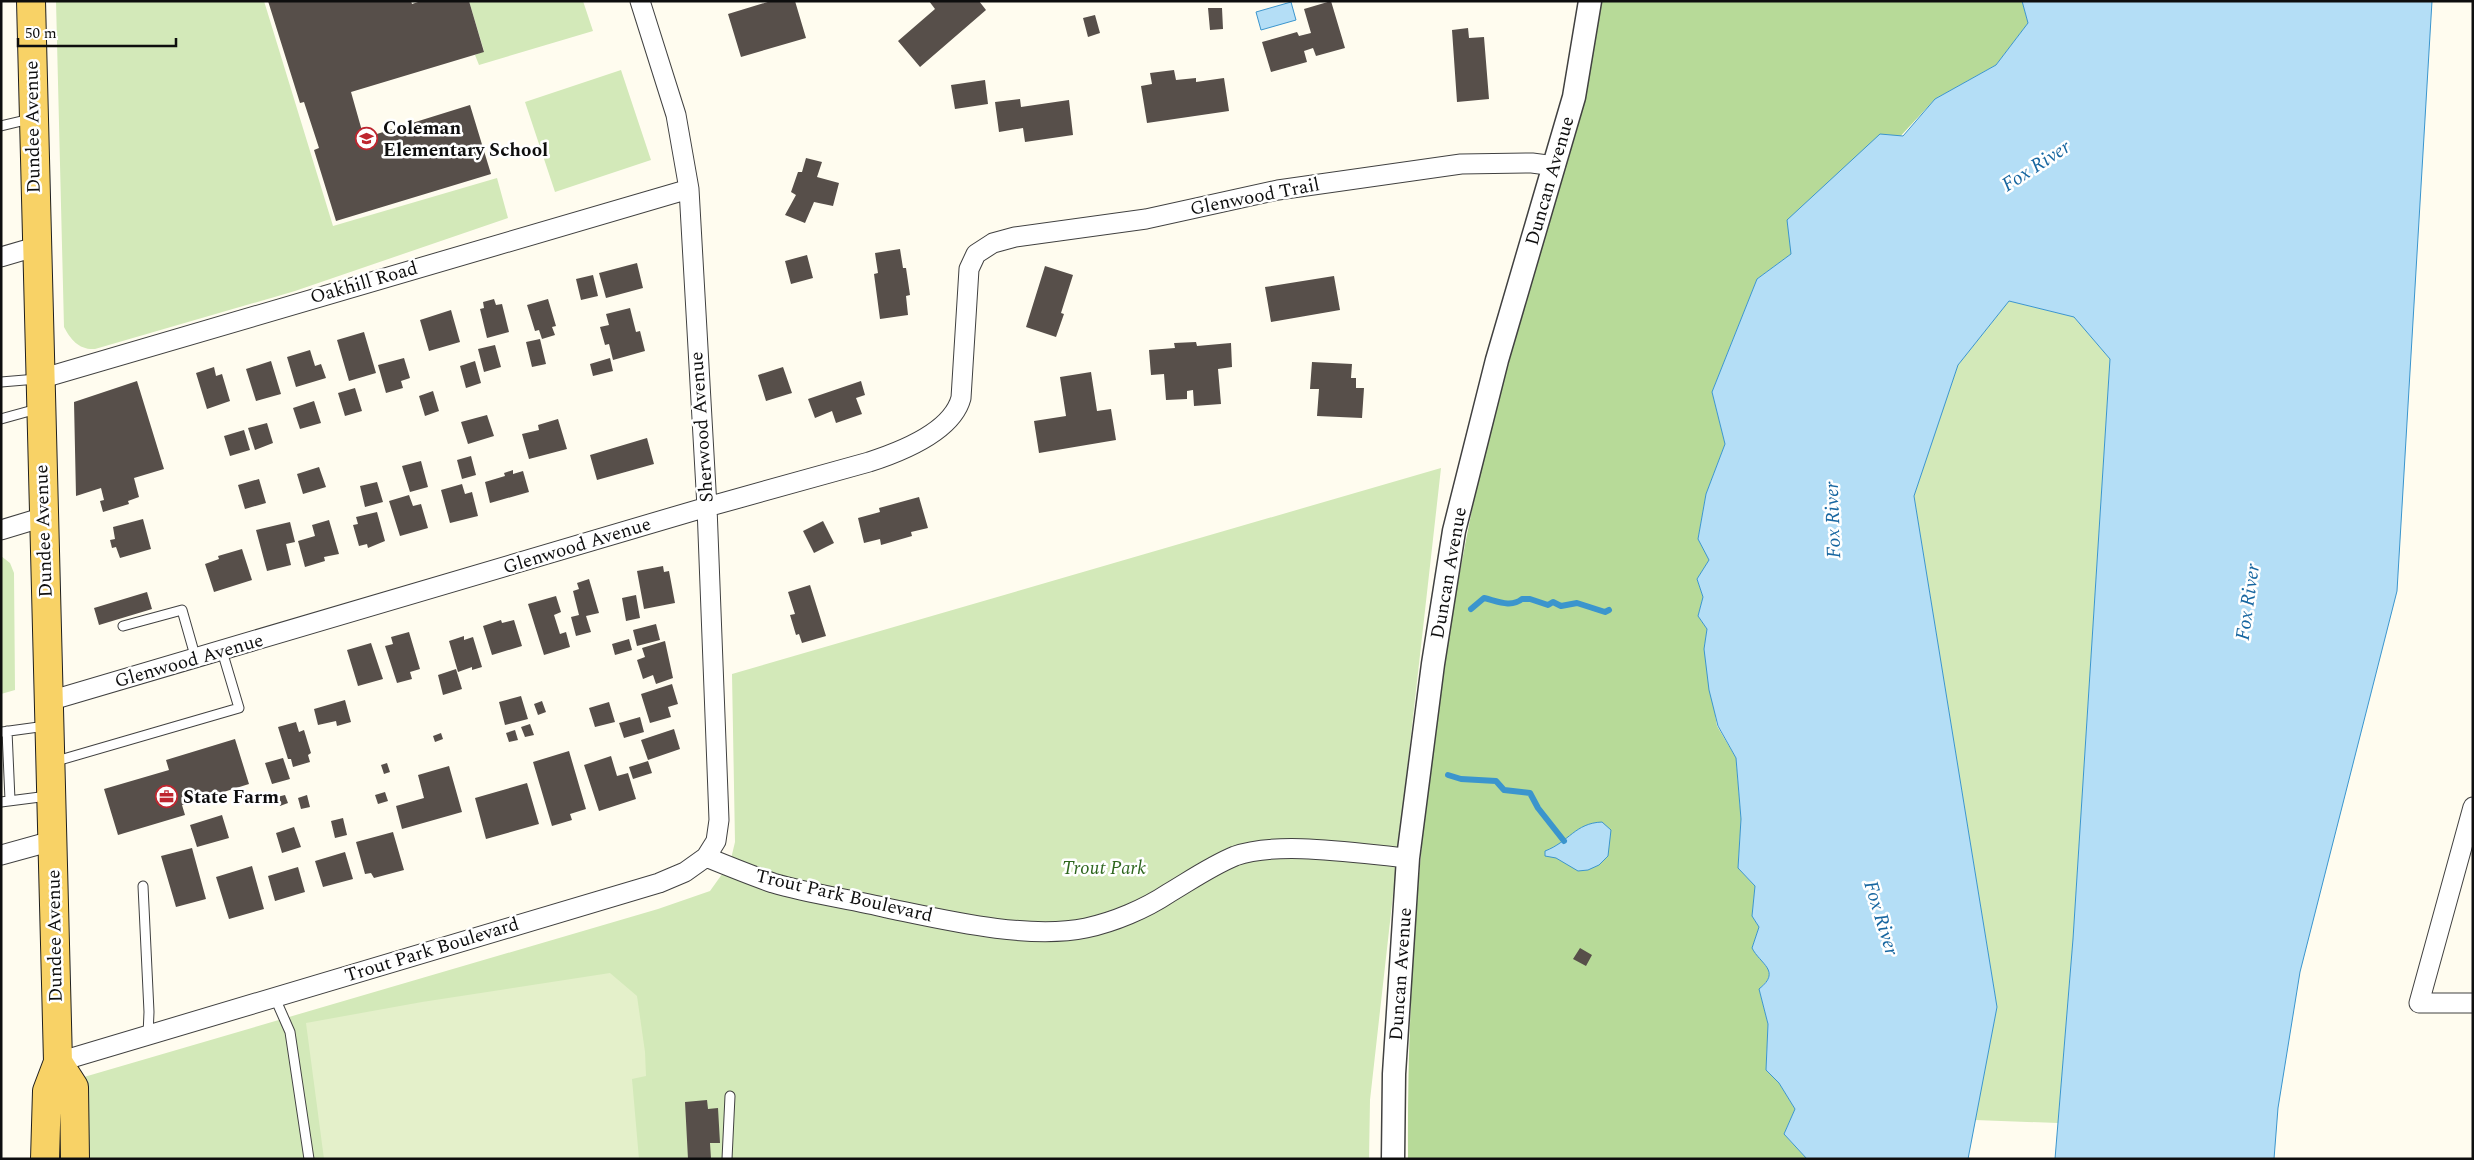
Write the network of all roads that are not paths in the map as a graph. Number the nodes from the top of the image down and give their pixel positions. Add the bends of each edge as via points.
1 (30, 1) edge
2 (640, 1) edge
3 (1590, 1) edge
4 (33, 118) junction
5 (1, 126) edge
6 (1555, 166) junction
7 (689, 189) junction
8 (36, 247) junction
9 (1, 257) edge
10 (969, 269) joint
11 (40, 379) junction
12 (1, 382) edge
13 (40, 408) junction
14 (1, 419) edge
15 (707, 507) junction
16 (44, 517) junction
17 (1, 530) edge
18 (123, 626) dead end
19 (222, 651) junction
20 (196, 659) junction
21 (49, 714) junction
22 (4, 732) edge
23 (50, 763) junction
24 (51, 796) junction
25 (6, 801) edge
26 (2473, 806) edge
27 (2470, 827) edge
28 (52, 841) junction
29 (1, 855) edge
30 (706, 857) junction
31 (1408, 858) junction
32 (143, 886) dead end
33 (275, 998) junction
34 (2473, 1003) edge
35 (148, 1035) junction
36 (58, 1062) junction
37 (730, 1096) dead end
38 (44, 1159) edge
39 (74, 1159) edge
40 (309, 1159) edge
41 (728, 1159) edge
42 (1394, 1159) edge

1 - 4 main road, Dundee Avenue
2 - 7 street, Sherwood Avenue via 678,122
3 - 6 street, Duncan Avenue via 1574,97
4 - 5 lane
4 - 8 main road, Dundee Avenue
6 - 10 street, Glenwood Trail via 1532,163 1461,164 1278,190 1146,219 1015,236 993,243 976,254
6 - 31 street, Duncan Avenue via 1496,360 1454,531
7 - 11 street, Oakhill Road
7 - 15 street, Sherwood Avenue
8 - 9 street
8 - 11 main road, Dundee Avenue
10 - 15 street, Glenwood Avenue via 962,398 958,410 943,425 922,440 888,456
11 - 12 lane
11 - 13 main road, Dundee Avenue
13 - 14 lane
13 - 16 main road, Dundee Avenue
15 - 19 street, Glenwood Avenue
15 - 30 street, Sherwood Avenue via 719,820 716,841
16 - 17 street
16 - 21 main road, Dundee Avenue
18 - 20 lane via 182,610
19 - 20 street, Glenwood Avenue
19 - 23 lane via 239,708
20 - 21 street, Glenwood Avenue
21 - 22 lane
21 - 23 main road, Dundee Avenue
22 - 25 lane
23 - 24 main road, Dundee Avenue
24 - 25 lane
24 - 28 main road, Dundee Avenue
26 - 27 street
27 - 34 street via 2419,1003
28 - 29 street
28 - 36 main road, Dundee Avenue
30 - 31 street, Trout Park Boulevard via 775,883 940,919 1004,929 1069,931 1120,917 1168,894 1200,872 1257,851 1325,851
30 - 33 street, Trout Park Boulevard via 685,872 659,883
31 - 42 street, Duncan Avenue via 1394,1074
32 - 35 lane via 150,1012
33 - 35 street, Trout Park Boulevard
33 - 40 lane via 290,1032
35 - 36 street, Trout Park Boulevard
36 - 38 main road, Dundee Avenue via 47,1091
36 - 39 main road via 74,1087
37 - 41 lane

